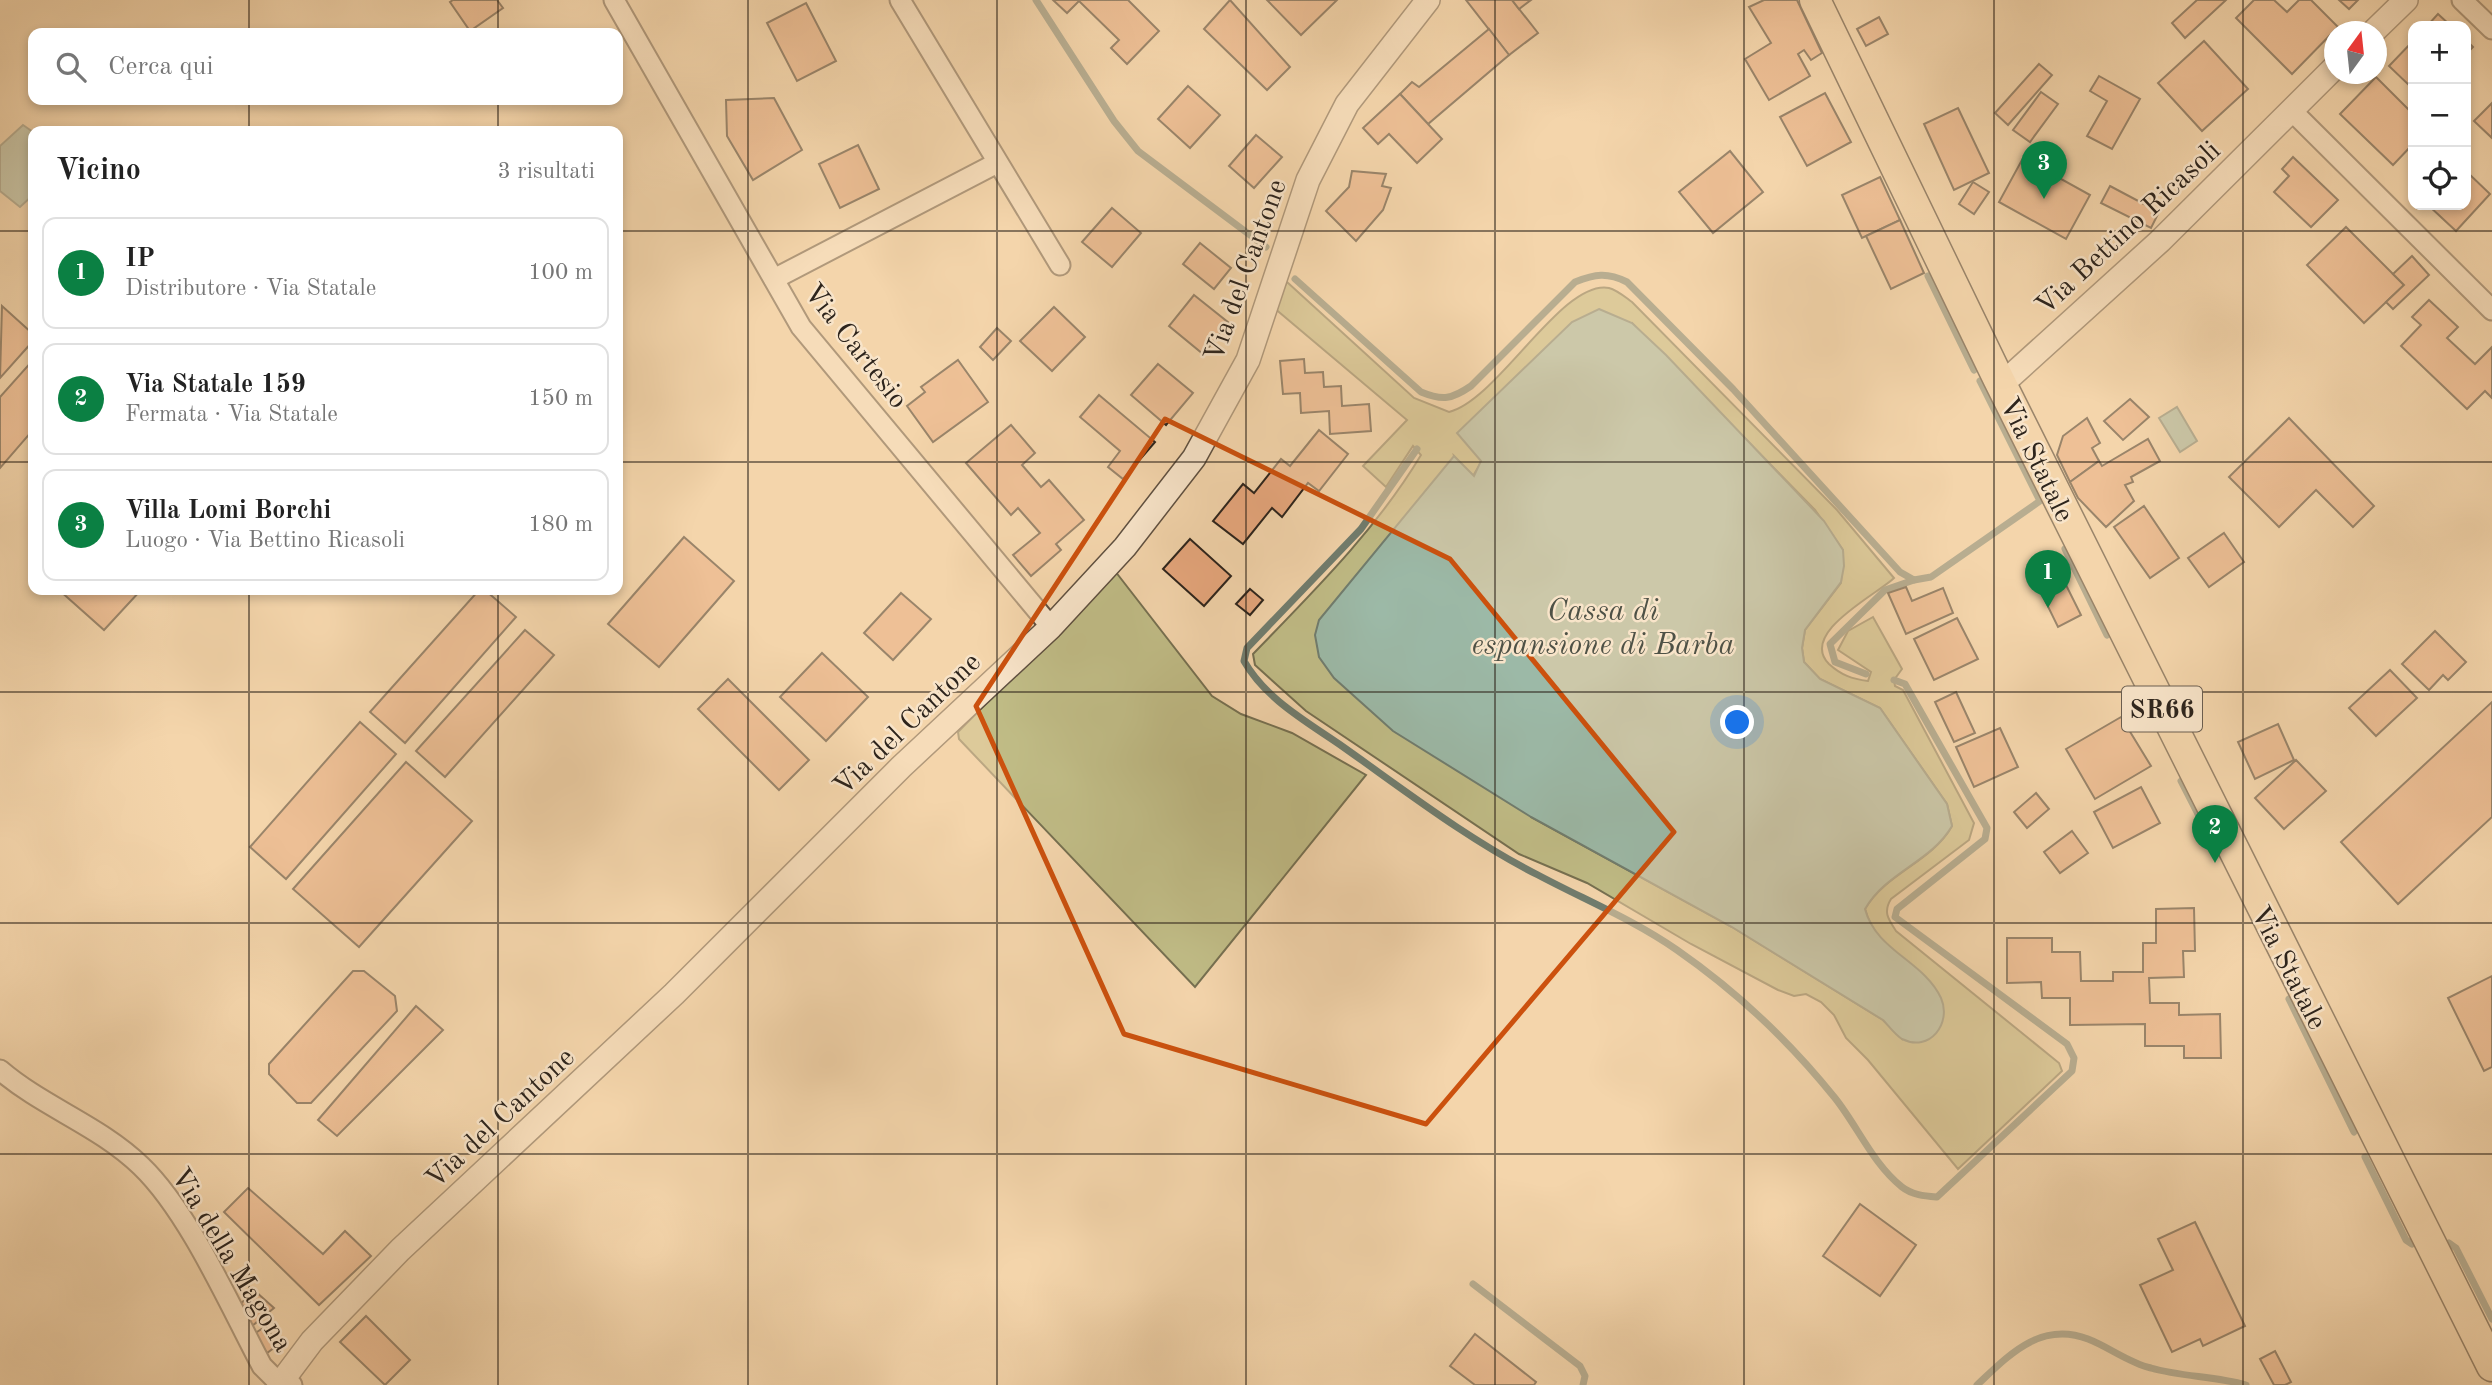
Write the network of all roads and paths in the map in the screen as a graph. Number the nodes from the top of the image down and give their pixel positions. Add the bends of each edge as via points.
1 (614, 0) edge
2 (900, 0) edge
3 (1428, 0) edge
4 (1815, 0) edge
5 (2406, 0) edge
6 (2462, 0) edge
7 (2384, 21) edge
8 (2492, 29) edge
9 (2324, 78) edge
10 (2292, 111) junction
11 (998, 163) junction
12 (1060, 265) dead end
13 (774, 279) junction
14 (2492, 310) edge
15 (1998, 378) junction
16 (1051, 627) junction
17 (0, 1070) edge
18 (2492, 1366) edge
19 (284, 1384) edge

1 - 13 street, Via Cartesio
2 - 11 street
3 - 16 street, Via del Cantone via 1347,104 1308,180 1248,360 1194,458 1125,547
4 - 15 main road, Via Statale / SR66
5 - 7 street
6 - 8 street
9 - 10 street, Via Bettino Ricasoli
10 - 14 street
10 - 15 street, Via Bettino Ricasoli via 2160,241 2011,376
11 - 12 street
11 - 13 street
13 - 16 street, Via Cartesio via 801,327
15 - 18 main road, Via Statale / SR66
16 - 19 street, Via del Cantone via 901,767 674,994 400,1250 312,1341
17 - 19 street, Via della Magona via 141,1166 171,1200 262,1366

